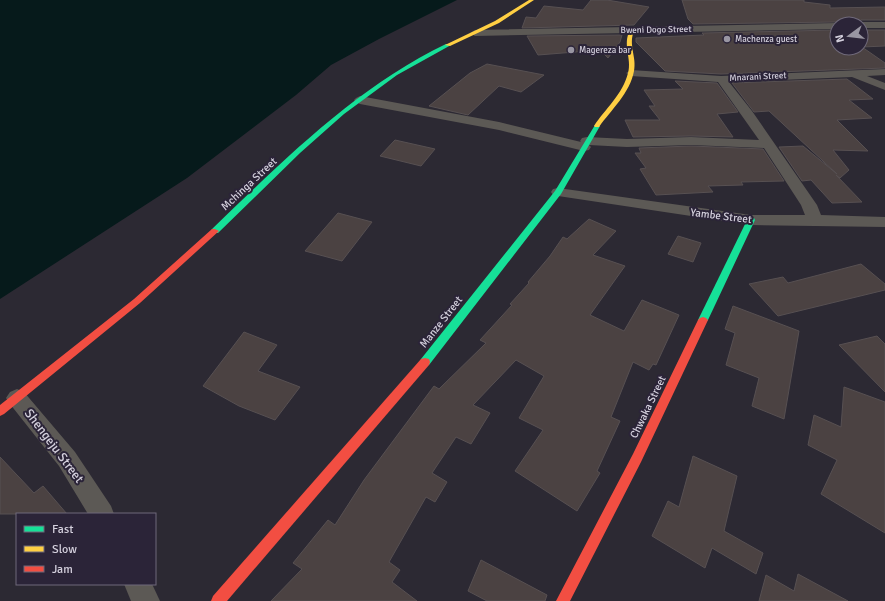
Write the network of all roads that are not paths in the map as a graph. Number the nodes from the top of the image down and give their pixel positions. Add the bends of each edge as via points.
1 (532, 0) edge
2 (869, 25) edge
3 (885, 25) edge
4 (829, 26) edge
5 (632, 31) junction
6 (475, 33) junction
7 (631, 73) junction
8 (844, 73) junction
9 (885, 73) edge
10 (721, 79) junction
11 (885, 87) edge
12 (360, 100) junction
13 (586, 144) junction
14 (768, 144) junction
15 (558, 192) junction
16 (751, 220) junction
17 (815, 220) junction
18 (885, 222) edge
19 (8, 405) edge
20 (101, 513) edge
21 (138, 585) edge
22 (146, 601) edge
23 (218, 601) edge
24 (563, 601) edge

1 - 6 street, Mchinga Street
2 - 3 street
4 - 5 street, Bweni Dogo Street
5 - 6 street, Bweni Dogo Street
5 - 7 street, Manze Street via 628,36 632,60
6 - 12 street, Mchinga Street via 416,62
7 - 10 street, Mnarani Street
7 - 13 street, Manze Street via 622,94
8 - 9 street, Mnarani Street
8 - 10 street, Mnarani Street
8 - 11 street
10 - 14 street
12 - 13 street
12 - 19 street, Mchinga Street via 156,285
13 - 14 street via 691,141
13 - 15 street, Manze Street
14 - 17 street via 809,205
15 - 16 street, Yambe Street
15 - 23 street, Manze Street via 432,354
16 - 17 street, Yambe Street
16 - 24 street, Chwaka Street via 637,458
17 - 18 street, Yambe Street
19 - 20 street, Shengeju Street via 67,459
21 - 22 street

